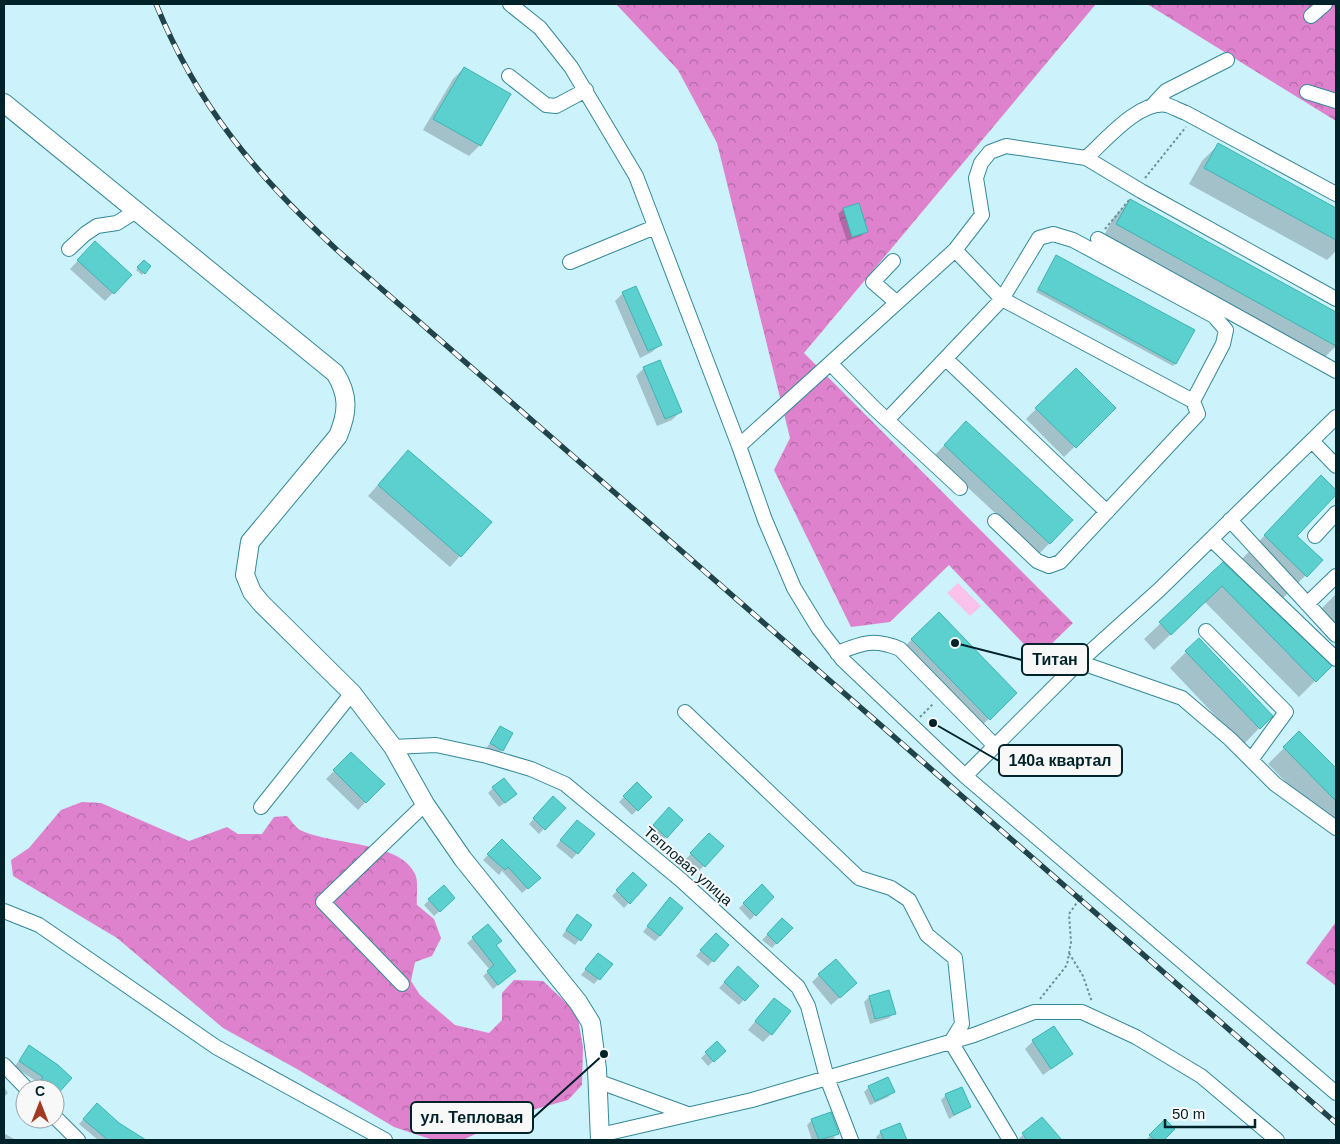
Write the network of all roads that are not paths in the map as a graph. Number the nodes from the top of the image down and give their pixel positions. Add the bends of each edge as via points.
1 (510, 4) edge
2 (1325, 4) edge
3 (1311, 16) dead end
4 (1228, 60) dead end
5 (509, 76) dead end
6 (586, 90) junction
7 (1307, 92) dead end
8 (1336, 101) edge
9 (4, 103) edge
10 (1152, 106) junction
11 (1086, 158) junction
12 (1336, 194) edge
13 (136, 210) junction
14 (655, 227) junction
15 (1098, 239) dead end
16 (69, 249) dead end
17 (955, 250) junction
18 (893, 261) dead end
19 (570, 262) dead end
20 (1002, 299) junction
21 (1336, 299) edge
22 (896, 302) junction
23 (946, 359) junction
24 (831, 364) junction
25 (1336, 371) edge
26 (1193, 401) junction
27 (1336, 417) edge
28 (888, 419) junction
29 (1312, 442) junction
30 (739, 446) junction
31 (1336, 466) edge
32 (960, 488) dead end
33 (1107, 512) junction
34 (1336, 513) edge
35 (1230, 520) junction
36 (995, 521) dead end
37 (1315, 536) dead end
38 (1211, 539) junction
39 (1336, 576) edge
40 (1307, 604) junction
41 (1206, 631) dead end
42 (1336, 635) edge
43 (837, 653) junction
44 (1336, 659) edge
45 (1079, 662) junction
46 (352, 693) junction
47 (685, 712) dead end
48 (995, 746) junction
49 (393, 747) junction
50 (1251, 760) junction
51 (965, 776) junction
52 (425, 804) junction
53 (261, 807) dead end
54 (1336, 828) edge
55 (4, 911) edge
56 (402, 984) dead end
57 (951, 1042) junction
58 (4, 1065) edge
59 (827, 1078) junction
60 (17, 1079) edge
61 (598, 1081) junction
62 (1336, 1093) edge
63 (685, 1114) junction
64 (65, 1127) edge
65 (600, 1138) edge
66 (78, 1140) edge
67 (385, 1140) edge
68 (851, 1140) edge
69 (1010, 1140) edge
70 (1277, 1140) edge

1 - 6 street via 540,28
2 - 3 street
4 - 10 street via 1166,91
5 - 6 street via 546,106 556,106
6 - 14 street via 636,176
7 - 8 street
9 - 13 main road
10 - 11 street via 1129,118
10 - 12 street via 1167,105 1186,113
11 - 17 street via 1006,146 990,152 981,163 976,178 982,215
11 - 21 street
13 - 16 street via 117,223 97,226
13 - 46 main road via 335,373 343,385 347,399 346,417 338,436 250,542 245,575 261,604
14 - 19 street
14 - 30 street
15 - 25 street
17 - 20 street
17 - 22 street
18 - 22 street via 873,282
20 - 23 street
20 - 26 street
20 - 26 street via 1039,238 1053,234 1073,240 1214,316 1226,330
22 - 24 street
23 - 28 street
23 - 33 street
24 - 28 street
24 - 30 street
26 - 33 street via 1198,414
27 - 29 street
28 - 32 street
29 - 31 street
29 - 35 street
30 - 43 street via 794,588
33 - 36 street via 1060,562 1049,566 1037,561
34 - 37 street
35 - 38 street
35 - 40 street
38 - 44 street
38 - 45 street
39 - 40 street
40 - 42 street
41 - 50 street via 1286,712
43 - 48 street via 862,643 884,642 900,649
43 - 51 street
45 - 48 street
45 - 50 street via 1182,698
46 - 49 main road
46 - 53 street
47 - 57 street via 859,878 891,888 909,900 927,935 955,958 962,1024
48 - 51 street
49 - 52 main road
49 - 59 street, Тепловая улица via 436,745 488,756 565,784 680,880 798,987 808,1006
50 - 54 street via 1275,784
51 - 62 street
52 - 56 street via 323,902
52 - 61 main road via 463,860 578,1002 591,1023
55 - 67 street via 39,925 216,1048
57 - 59 street
57 - 69 street
57 - 70 street via 1034,1012 1082,1012 1136,1037 1201,1076
58 - 60 street
59 - 63 street via 752,1100
59 - 68 street, Тепловая улица
61 - 63 street
61 - 65 main road
63 - 65 street
64 - 66 street

